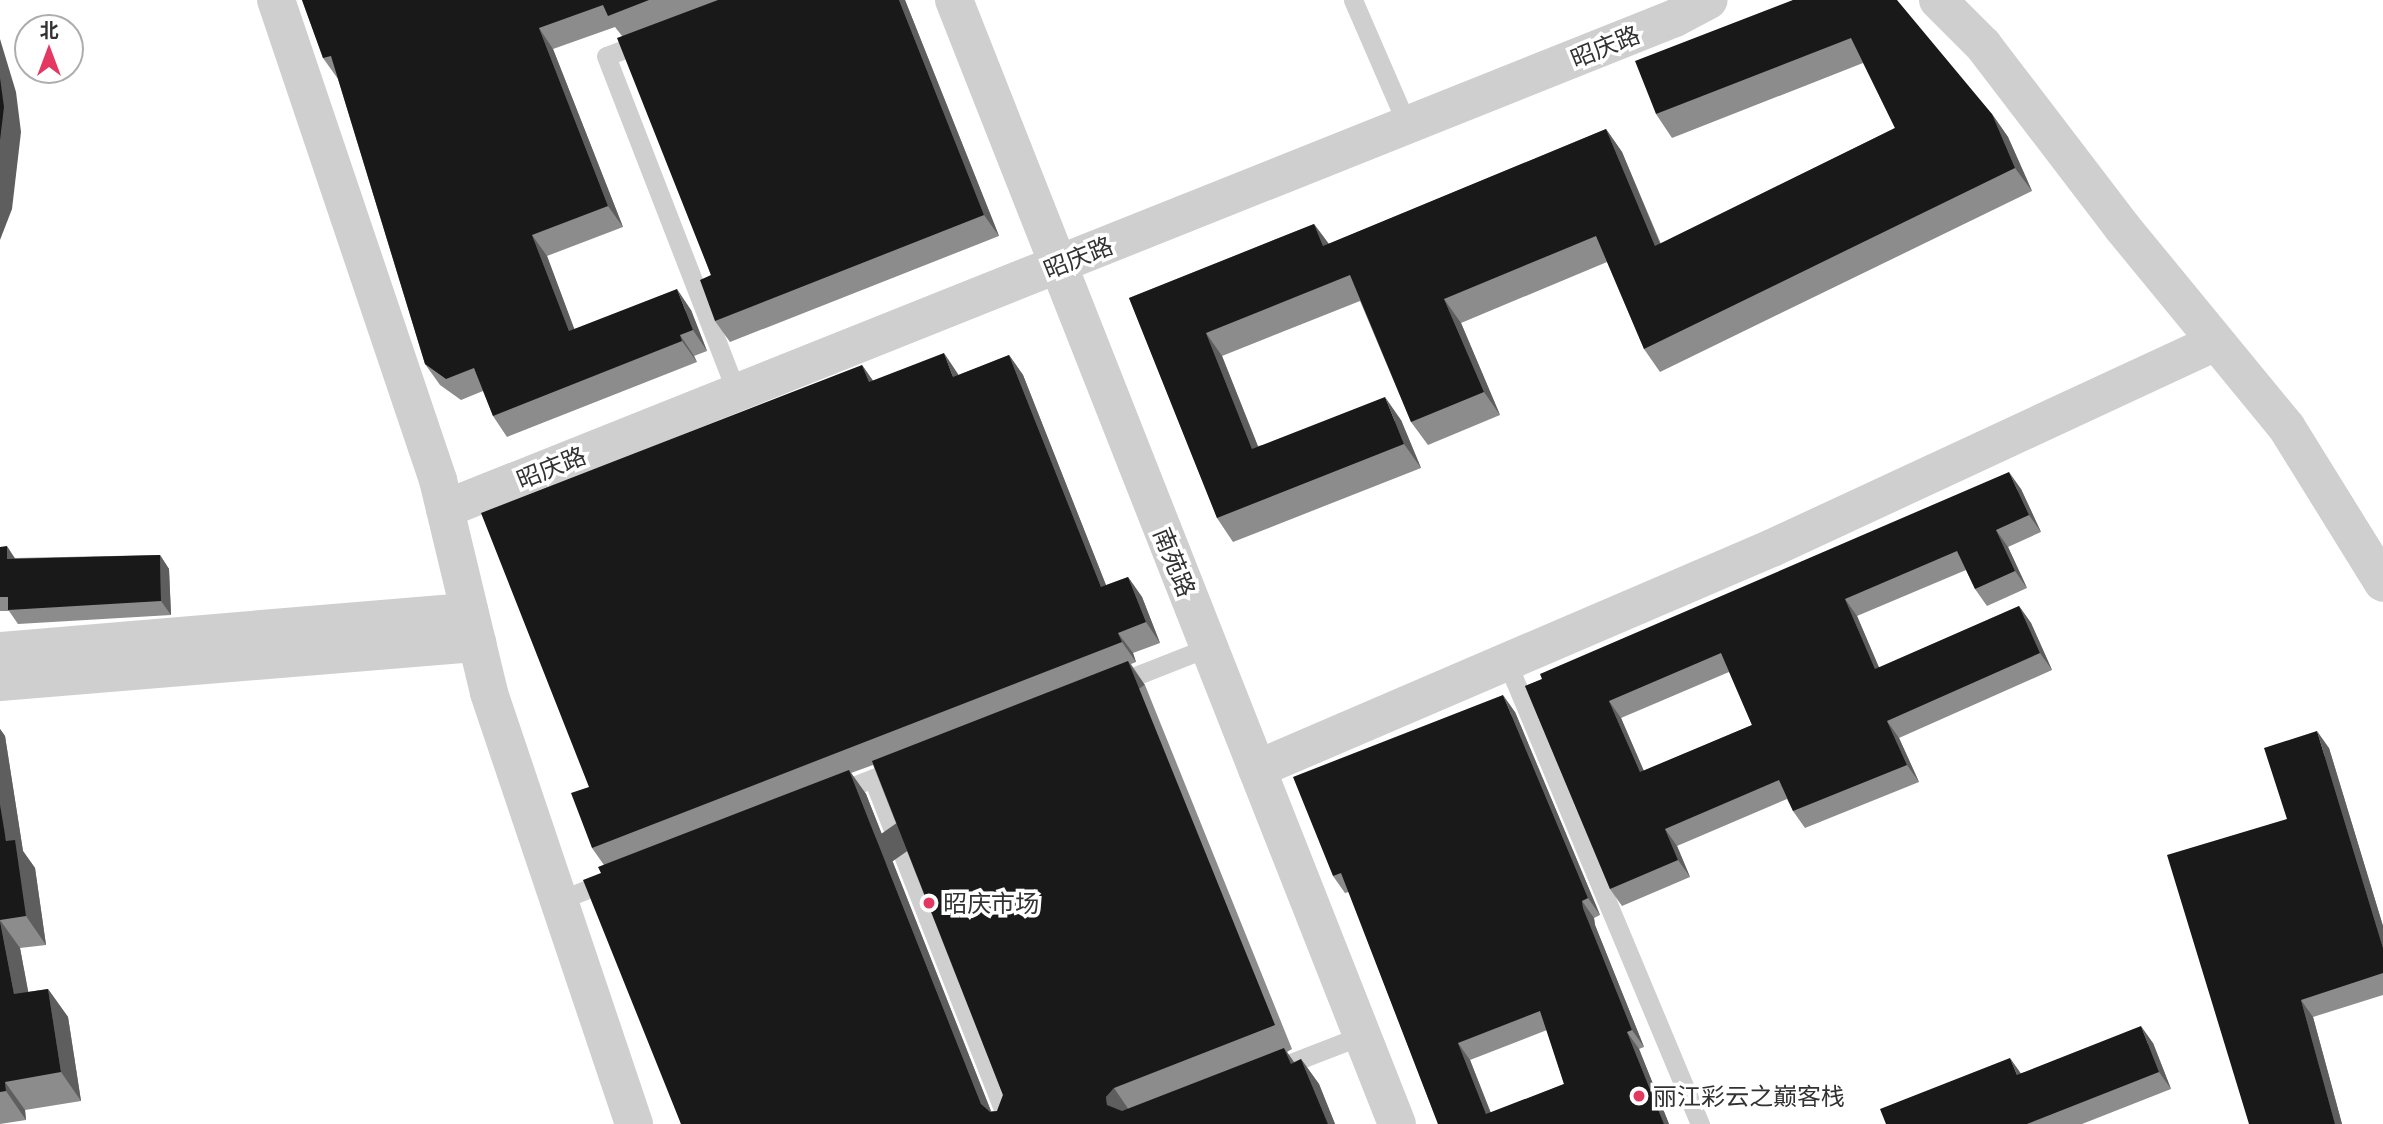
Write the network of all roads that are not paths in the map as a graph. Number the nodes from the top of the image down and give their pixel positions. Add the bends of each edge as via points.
1 (276, 0) edge
2 (954, 0) edge
3 (1353, 0) edge
4 (1709, 0) edge
5 (1938, 0) edge
6 (668, 33) edge
7 (1407, 125) junction
8 (1058, 265) junction
9 (2216, 342) junction
10 (737, 393) junction
11 (445, 509) junction
12 (2383, 583) edge
13 (473, 628) junction
14 (1209, 647) junction
15 (0, 651) edge
16 (1507, 662) junction
17 (0, 681) edge
18 (1093, 693) edge
19 (925, 758) edge
20 (1257, 769) junction
21 (873, 779) junction
22 (821, 799) edge
23 (625, 875) edge
24 (560, 900) junction
25 (1363, 1035) junction
26 (1249, 1080) edge
27 (634, 1124) edge
28 (1009, 1124) edge
29 (1397, 1124) edge
30 (1700, 1124) edge

1 - 11 street
2 - 8 street, 南苑路
3 - 7 lane
4 - 7 street, 昭庆路 via 1675,18
5 - 9 street via 1983,45
6 - 10 lane via 606,56
7 - 8 street, 昭庆路
8 - 10 street, 昭庆路
8 - 14 street, 南苑路
9 - 12 street via 2287,428
9 - 16 street via 1772,548
10 - 11 street, 昭庆路
11 - 13 street
13 - 15 street
13 - 17 street
13 - 24 street via 489,692
14 - 18 lane
14 - 20 street, 南苑路
16 - 20 street
16 - 30 lane
19 - 21 lane
20 - 25 street, 南苑路
21 - 22 lane
21 - 28 lane
23 - 24 lane
24 - 27 street
25 - 26 lane
25 - 29 street, 南苑路

